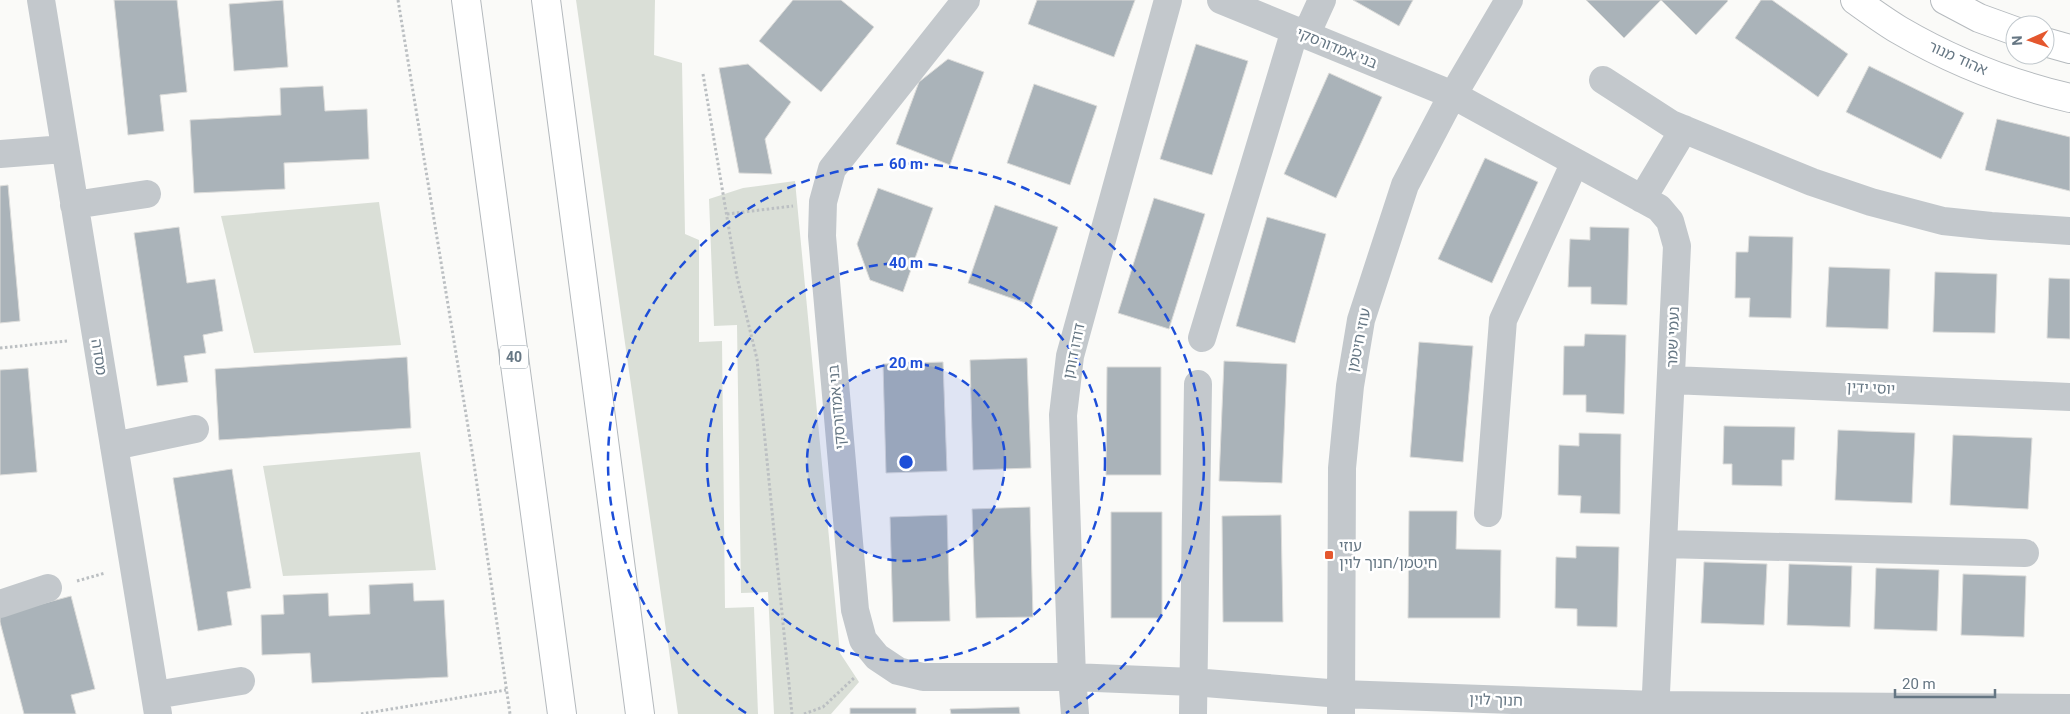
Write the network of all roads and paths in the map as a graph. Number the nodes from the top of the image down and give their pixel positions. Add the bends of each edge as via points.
1 (41, 0) edge
2 (398, 0) edge
3 (466, 0) edge
4 (546, 0) edge
5 (966, 0) edge
6 (1168, 0) edge
7 (1221, 0) edge
8 (1322, 0) edge
9 (1509, 0) edge
10 (1855, 0) edge
11 (1945, 0) edge
12 (2005, 27) edge
13 (1300, 33) junction
14 (2055, 45) edge
15 (2070, 49) edge
16 (704, 74) dead end
17 (1604, 80) dead end
18 (1453, 95) junction
19 (2070, 98) edge
20 (1684, 130) junction
21 (64, 149) junction
22 (0, 154) edge
23 (1575, 162) junction
24 (147, 194) dead end
25 (1642, 199) junction
26 (823, 202) junction
27 (74, 205) junction
28 (727, 214) junction
29 (2070, 231) edge
30 (96, 338) junction
31 (1202, 338) dead end
32 (0, 348) edge
33 (1672, 380) junction
34 (1198, 384) dead end
35 (2070, 397) edge
36 (195, 429) dead end
37 (114, 446) junction
38 (1488, 512) dead end
39 (1664, 544) junction
40 (2025, 553) dead end
41 (134, 566) junction
42 (48, 588) joint
43 (0, 604) edge
44 (877, 657) junction
45 (1072, 676) junction
46 (241, 682) dead end
47 (1194, 682) junction
48 (506, 690) junction
49 (1342, 704) edge
50 (157, 705) edge
51 (2070, 708) edge
52 (1655, 709) edge
53 (361, 714) edge
54 (510, 714) edge
55 (562, 714) edge
56 (640, 714) edge
57 (792, 714) edge
58 (804, 714) edge
59 (1075, 714) edge
60 (1193, 714) edge

1 - 21 street, מסדה
2 - 48 path via 473,458
3 - 55 main road, 40
4 - 56 main road
5 - 26 street, בני אמדורסקי via 832,169
6 - 45 street, דודו דותן via 1070,356 1063,415
7 - 13 street, בני אמדורסקי
8 - 13 street
9 - 18 street, עוזי חיטמן
10 - 19 main road, אהוד מנור via 1898,30 1960,62 2041,92
11 - 12 main road
13 - 18 street, בני אמדורסקי
13 - 31 street
14 - 15 main road
16 - 28 path
17 - 20 street
18 - 23 street, נעמי שמר
18 - 49 street, עוזי חיטמן via 1405,184 1361,320 1350,386 1342,468
20 - 25 street
20 - 29 street via 1812,182 1943,221
21 - 22 street
21 - 27 street, מסדה
23 - 25 street, נעמי שמר
23 - 38 street via 1503,320
24 - 27 street
25 - 33 street, נעמי שמר via 1659,208 1670,221 1677,246
26 - 28 path
26 - 44 street, בני אמדורסקי via 822,236 855,610 863,640
27 - 30 street, מסדה
28 - 57 path via 756,359
30 - 32 path
30 - 37 street, מסדה
33 - 35 street, יוסי ידין
33 - 39 street, נעמי שמר
34 - 47 street
36 - 37 street
37 - 41 street, מסדה
39 - 40 street
39 - 52 street, נעמי שמר
41 - 42 path
41 - 50 street, מסדה
42 - 43 street
44 - 45 street, בני אמדורסקי via 898,670 923,677
44 - 58 path via 823,707
45 - 47 street, חנוך לוין
45 - 59 street, דודו דותן
46 - 50 street
47 - 49 street, חנוך לוין
47 - 60 street
48 - 53 path
48 - 54 path
49 - 52 street, חנוך לוין
51 - 52 street, חנוך לוין

